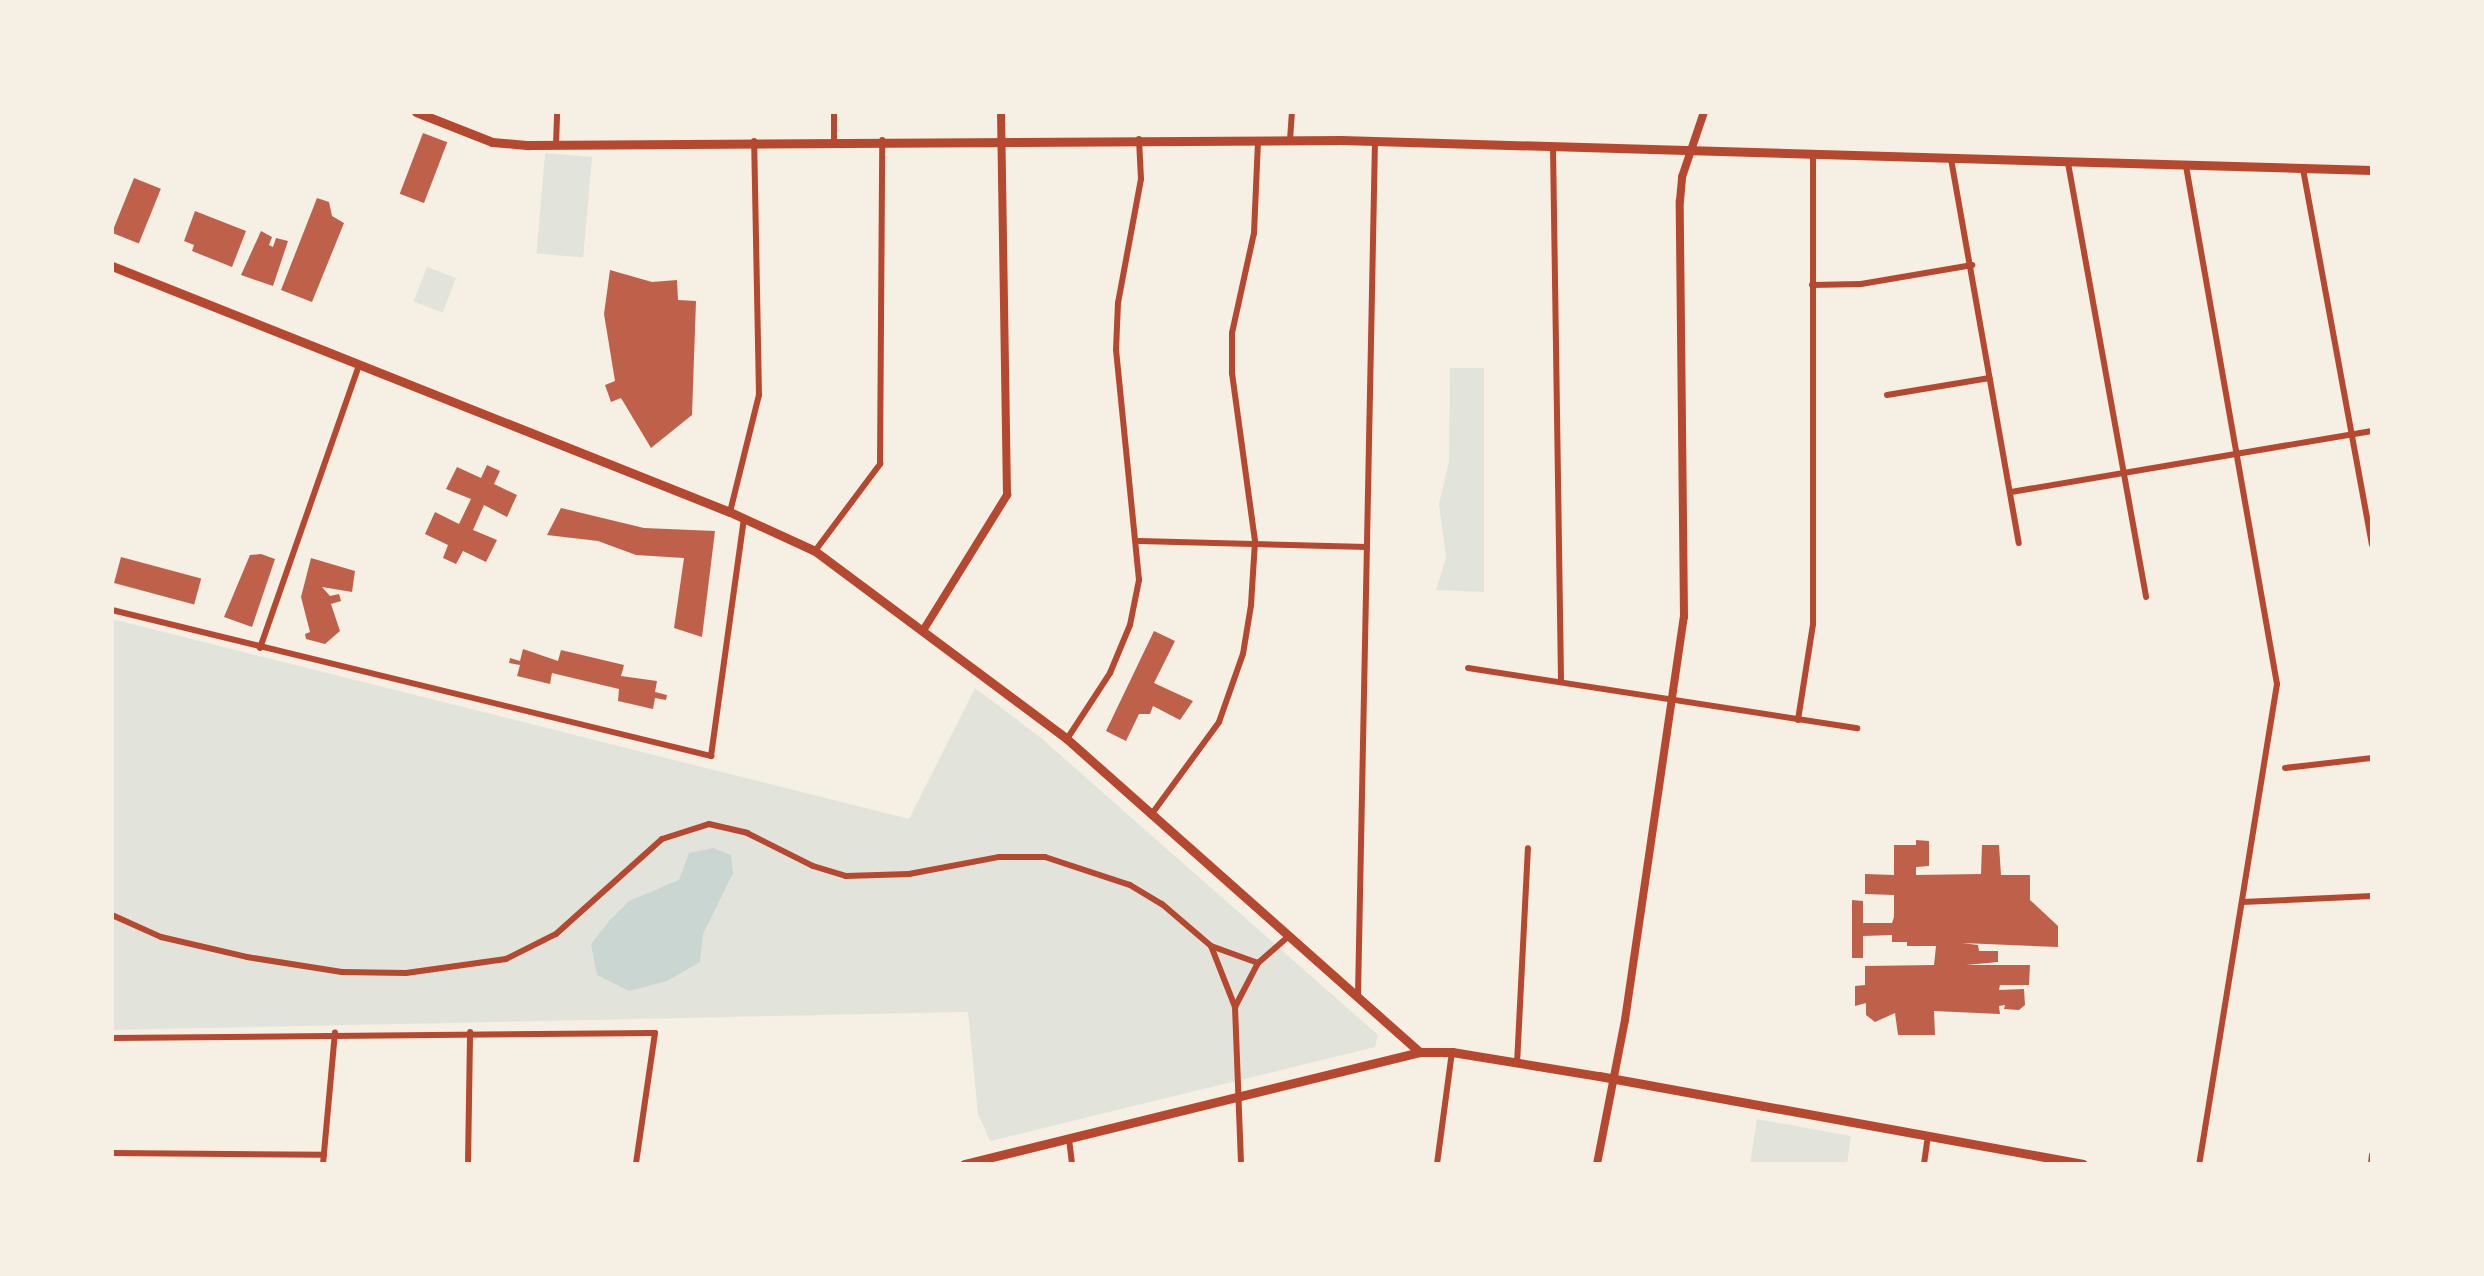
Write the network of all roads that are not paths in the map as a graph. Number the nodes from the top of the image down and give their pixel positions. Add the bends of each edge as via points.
1 (416, 112) edge
2 (557, 112) edge
3 (834, 112) edge
4 (1001, 112) edge
5 (1292, 112) edge
6 (1704, 112) edge
7 (1005, 138) junction
8 (1139, 139) junction
9 (882, 140) junction
10 (1258, 140) junction
11 (1290, 140) junction
12 (754, 141) junction
13 (834, 141) junction
14 (1375, 141) junction
15 (556, 145) junction
16 (1553, 147) junction
17 (1690, 151) junction
18 (1813, 155) junction
19 (1951, 159) junction
20 (2068, 163) junction
21 (2186, 166) junction
22 (2303, 169) junction
23 (2372, 170) edge
24 (1972, 265) junction
25 (112, 266) edge
26 (1812, 285) junction
27 (359, 366) junction
28 (1990, 378) junction
29 (1887, 395) dead end
30 (2372, 431) edge
31 (2352, 435) junction
32 (2238, 452) junction
33 (2125, 471) junction
34 (2011, 492) junction
35 (730, 512) junction
36 (744, 519) junction
37 (1139, 541) junction
38 (1255, 541) junction
39 (2019, 543) dead end
40 (2372, 545) edge
41 (1367, 547) junction
42 (815, 551) junction
43 (2146, 597) dead end
44 (112, 610) edge
45 (924, 629) junction
46 (260, 648) junction
47 (1468, 668) dead end
48 (1561, 681) junction
49 (1674, 698) junction
50 (1798, 720) junction
51 (1857, 728) dead end
52 (1067, 739) junction
53 (2372, 758) edge
54 (2285, 768) dead end
55 (1151, 815) junction
56 (1528, 848) dead end
57 (2372, 896) edge
58 (2242, 902) junction
59 (112, 915) edge
60 (1289, 936) junction
61 (1211, 946) junction
62 (1258, 963) junction
63 (1358, 995) junction
64 (1235, 1007) junction
65 (470, 1032) junction
66 (335, 1033) junction
67 (112, 1038) edge
68 (1420, 1052) junction
69 (1452, 1052) junction
70 (1517, 1064) junction
71 (1614, 1080) junction
72 (1237, 1099) junction
73 (1928, 1136) junction
74 (1069, 1139) junction
75 (112, 1153) edge
76 (324, 1155) junction
77 (2372, 1155) edge
78 (323, 1164) edge
79 (468, 1164) edge
80 (636, 1164) edge
81 (964, 1164) edge
82 (1072, 1164) edge
83 (1241, 1164) edge
84 (1437, 1164) edge
85 (1597, 1164) edge
86 (1924, 1164) edge
87 (2083, 1164) edge
88 (2199, 1164) edge
89 (2371, 1164) edge

1 - 15 main road via 492,142
2 - 15 street
3 - 13 street
4 - 7 street
5 - 11 street
6 - 17 street
7 - 8 main road
7 - 9 main road
7 - 45 street via 1007,495
8 - 10 main road
8 - 37 street via 1141,179 1118,303 1116,350
9 - 13 main road
9 - 42 street via 880,464
10 - 11 main road
10 - 38 street via 1254,233 1232,333 1232,373
11 - 14 main road
12 - 13 main road
12 - 15 main road
12 - 35 street via 759,395
14 - 16 main road
14 - 41 street
16 - 17 main road
16 - 48 street
17 - 18 main road
17 - 49 street via 1680,201 1684,617
18 - 19 main road
18 - 26 street
19 - 20 main road
19 - 24 street
20 - 21 main road
20 - 33 street
21 - 22 main road
21 - 32 street
22 - 23 main road
22 - 31 street
24 - 26 street via 1861,284
24 - 28 street
25 - 27 main road
26 - 50 street via 1813,624
27 - 35 main road
27 - 46 street
28 - 29 street
28 - 34 street
30 - 31 street
31 - 32 street
31 - 40 street
32 - 33 street
32 - 58 street via 2277,684
33 - 34 street
33 - 43 street
34 - 39 street
35 - 36 main road
36 - 42 main road
36 - 46 street via 711,756
37 - 38 street
37 - 52 street via 1139,580 1130,625 1110,673
38 - 41 street
38 - 55 street via 1243,654 1219,722
41 - 63 street
42 - 45 main road
44 - 46 street
45 - 52 main road
47 - 48 street
48 - 49 street
49 - 50 street
49 - 71 street
50 - 51 street
52 - 55 main road
53 - 54 street
55 - 60 main road
56 - 70 street
57 - 58 street
58 - 88 street
59 - 61 street via 161,937 301,966 393,973 461,968 506,959 556,934 662,839 709,824 747,833 846,876 909,874 999,857 1045,857 1130,885 1162,904
60 - 62 street
60 - 63 main road
61 - 62 street
61 - 64 street
62 - 64 street
63 - 68 main road
64 - 72 street
65 - 66 street
65 - 79 street
65 - 80 street via 655,1033
66 - 67 street
66 - 76 street
68 - 69 main road
68 - 72 main road
69 - 70 main road
69 - 84 street
70 - 71 main road
71 - 73 main road
71 - 85 street
72 - 74 main road
72 - 83 street
73 - 86 street
73 - 87 main road
74 - 81 main road
74 - 82 street
75 - 76 street
76 - 78 street
77 - 89 street

